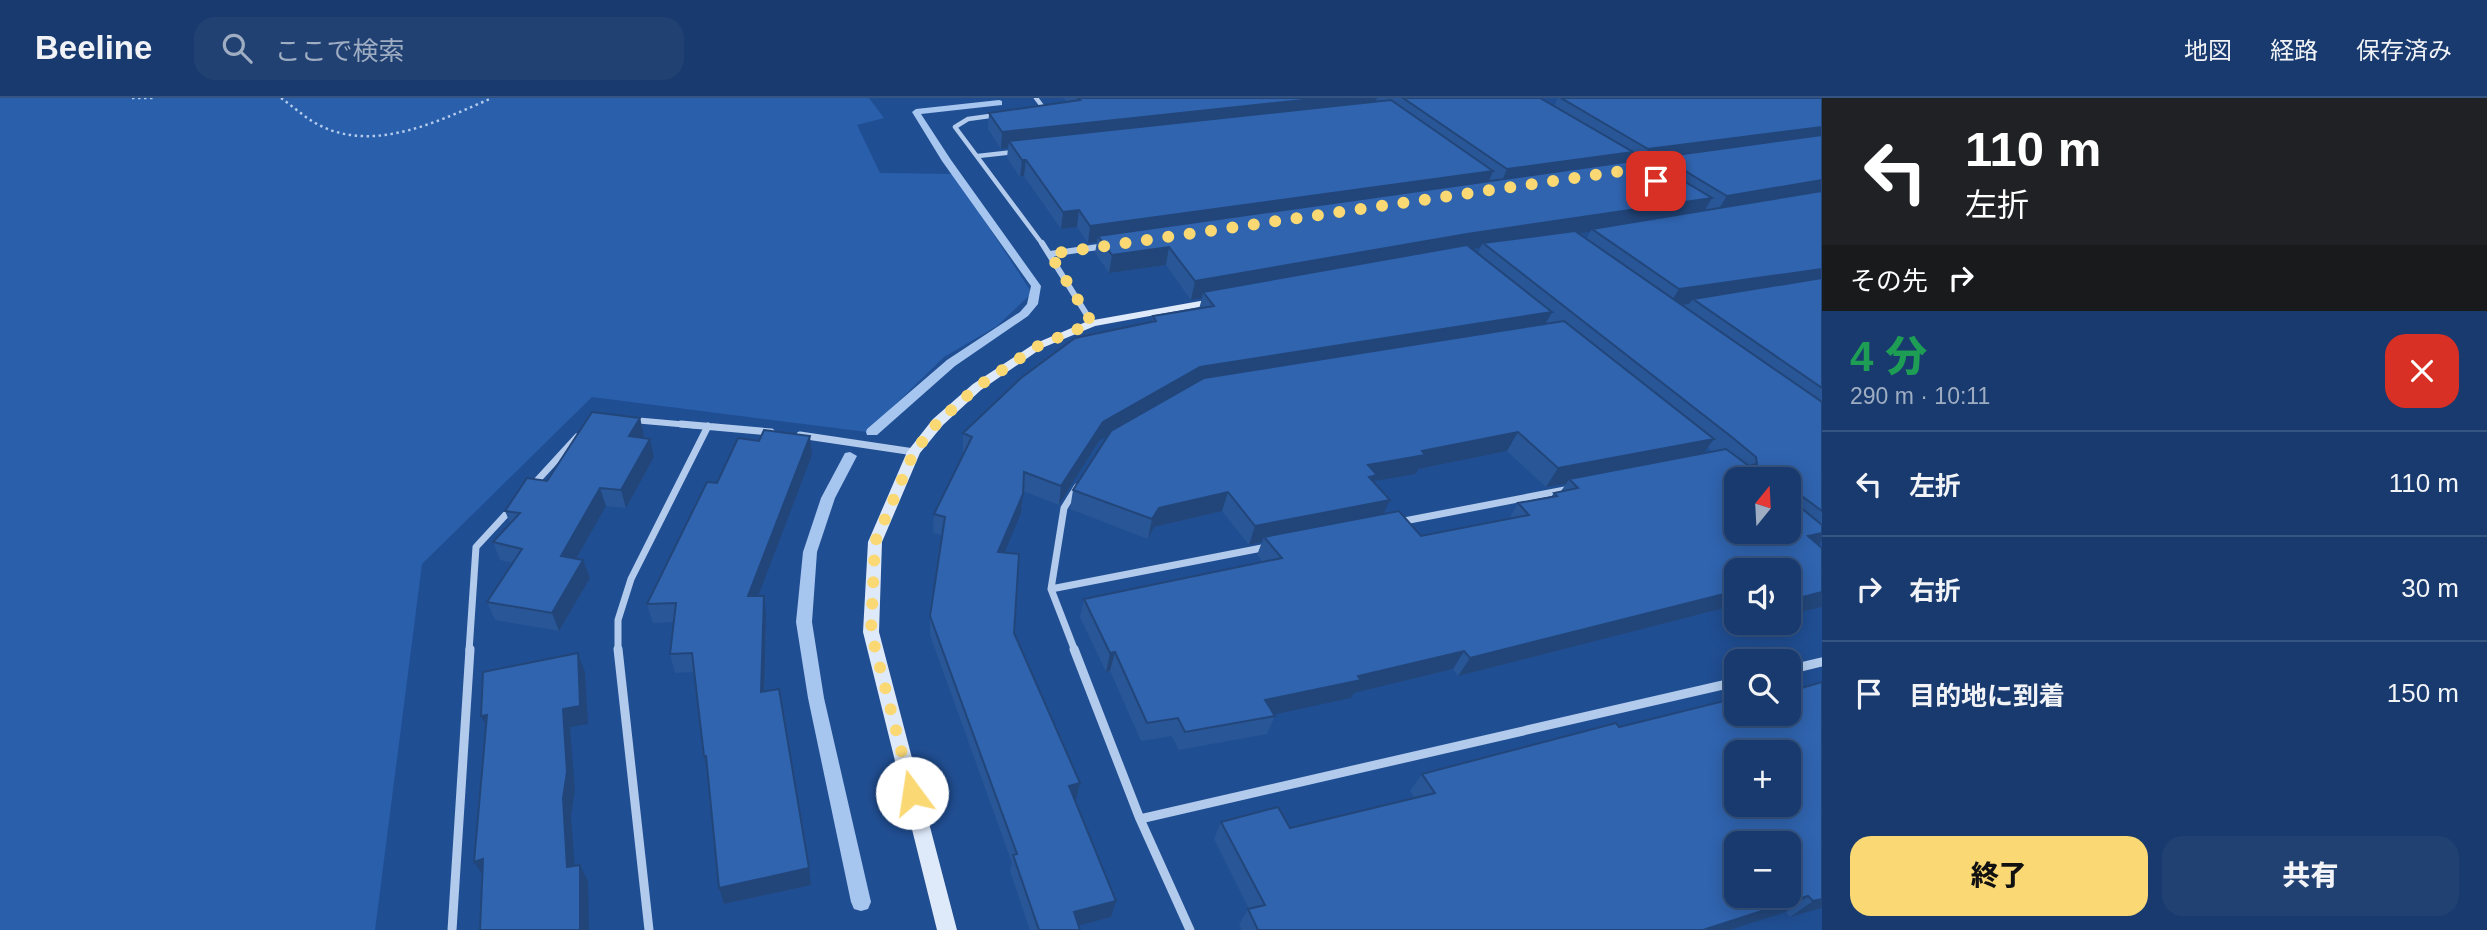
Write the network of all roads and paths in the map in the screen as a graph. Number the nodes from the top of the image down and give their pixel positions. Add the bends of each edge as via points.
1 (132, 98) edge
2 (156, 98) edge
3 (281, 98) edge
4 (492, 98) edge
5 (1036, 98) edge
6 (1026, 112) edge
7 (1003, 115) edge
8 (1018, 152) edge
9 (978, 156) junction
10 (1118, 244) edge
11 (1050, 254) junction
12 (1228, 299) edge
13 (1092, 323) junction
14 (621, 419) edge
15 (708, 426) junction
16 (586, 427) edge
17 (914, 452) junction
18 (1083, 477) edge
19 (1579, 487) edge
20 (1390, 524) edge
21 (1282, 544) edge
22 (1051, 589) junction
23 (1822, 662) edge
24 (1801, 667) edge
25 (1724, 685) edge
26 (1140, 819) junction
27 (943, 929) edge
28 (452, 930) edge
29 (649, 930) edge
30 (1190, 930) edge

1 - 2 path
3 - 4 path via 325,128 387,135 419,129
5 - 6 street via 1042,106
7 - 9 street via 968,118 955,127
8 - 9 street
9 - 11 street
10 - 11 street
11 - 13 street
12 - 13 street
13 - 17 street via 1038,346 977,387 938,422
14 - 15 street
15 - 17 street
15 - 29 street via 631,579 618,620
16 - 28 street via 476,547
17 - 27 street via 875,542 871,632
18 - 22 street via 1064,508
19 - 20 street
21 - 22 street
22 - 26 street
23 - 24 street
25 - 26 street
26 - 30 street

